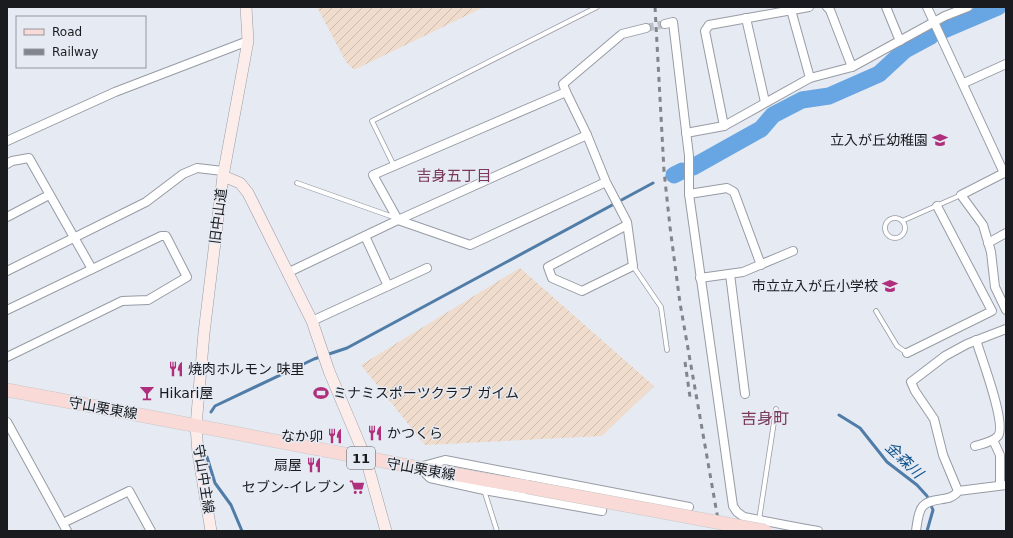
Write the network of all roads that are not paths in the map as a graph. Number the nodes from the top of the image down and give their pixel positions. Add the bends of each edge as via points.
1 (246, 7) edge
2 (597, 7) edge
3 (809, 7) edge
4 (827, 7) edge
5 (886, 7) edge
6 (926, 7) edge
7 (968, 7) edge
8 (791, 10) junction
9 (746, 18) junction
10 (933, 23) junction
11 (665, 24) dead end
12 (646, 28) tunnel mouth
13 (248, 41) junction
14 (900, 41) junction
15 (1006, 64) edge
16 (852, 67) junction
17 (810, 78) junction
18 (964, 83) junction
19 (566, 92) junction
20 (765, 102) junction
21 (724, 126) junction
22 (686, 133) junction
23 (587, 135) junction
24 (7, 141) edge
25 (7, 164) edge
26 (394, 166) junction
27 (1005, 173) edge
28 (223, 174) junction
29 (606, 182) junction
30 (297, 183) dead end
31 (689, 194) junction
32 (49, 195) junction
33 (961, 195) junction
34 (937, 206) junction
35 (7, 217) edge
36 (397, 219) junction
37 (902, 221) junction
38 (627, 225) junction
39 (1006, 233) edge
40 (365, 236) junction
41 (74, 237) junction
42 (988, 243) junction
43 (793, 252) dead end
44 (761, 265) junction
45 (633, 266) junction
46 (427, 268) dead end
47 (92, 269) junction
48 (7, 271) edge
49 (287, 273) junction
50 (730, 274) junction
51 (700, 278) junction
52 (388, 286) junction
53 (1004, 300) edge
54 (7, 310) edge
55 (1006, 310) edge
56 (876, 311) dead end
57 (312, 321) junction
58 (1006, 329) edge
59 (976, 340) junction
60 (667, 350) dead end
61 (907, 353) joint
62 (7, 357) edge
63 (7, 390) edge
64 (745, 394) dead end
65 (776, 409) dead end
66 (7, 422) edge
67 (196, 426) junction
68 (993, 440) junction
69 (975, 446) dead end
70 (366, 459) junction
71 (419, 468) junction
72 (1003, 485) edge
73 (484, 490) junction
74 (606, 491) junction
75 (958, 491) junction
76 (689, 507) dead end
77 (63, 523) junction
78 (762, 526) edge
79 (150, 529) edge
80 (806, 530) edge
81 (67, 531) edge
82 (140, 531) edge
83 (211, 531) edge
84 (386, 531) edge
85 (497, 531) edge
86 (818, 531) edge
87 (916, 531) edge

1 - 13 street, 旧中山道
2 - 26 lane via 372,121
3 - 8 street
4 - 16 street
5 - 14 street
6 - 10 street
7 - 10 street
8 - 9 street
8 - 17 street
9 - 20 street
9 - 21 street via 709,25 705,31
10 - 14 street
10 - 18 street
11 - 22 street via 673,22
12 - 19 street via 622,34 563,84
13 - 24 street via 115,92
13 - 28 street, 旧中山道
14 - 16 street
15 - 18 street
16 - 17 street
17 - 20 street
18 - 27 street
19 - 23 street
19 - 26 street
20 - 21 street
21 - 22 street
22 - 31 street
23 - 29 street
23 - 36 street
25 - 32 street via 29,158
26 - 36 street via 373,175
27 - 33 street
28 - 41 street via 197,168 183,174 146,202
28 - 49 street via 240,183 248,193
28 - 67 street, 旧中山道
29 - 36 street via 470,245
29 - 38 street via 618,202
30 - 36 lane
31 - 44 street via 727,188 734,192
31 - 51 street
32 - 35 street
32 - 41 street
33 - 34 lane
33 - 42 street via 983,225
34 - 37 lane
34 - 61 street via 992,311
36 - 40 street
37 - 37 lane via 904,230 901,236 892,238 887,234 887,222 896,218
38 - 45 street
38 - 45 street via 548,267 552,278 582,292
39 - 42 street
40 - 49 street
40 - 52 street
41 - 47 street
41 - 48 street
42 - 53 street via 995,287
43 - 44 street
44 - 50 street
45 - 60 lane via 662,307
46 - 52 street
47 - 54 street
47 - 62 street via 161,236 166,236 187,277 148,300 122,301
49 - 57 street
50 - 51 street
50 - 64 street
51 - 78 street via 733,506 744,517
52 - 57 street
53 - 55 street
56 - 61 lane via 897,346
57 - 70 street
58 - 59 street
59 - 68 street via 1001,429
59 - 75 street via 945,356 911,382 934,419 943,455
63 - 67 main road, 守山栗東線 / 11
65 - 78 lane
66 - 77 street
67 - 70 main road, 守山栗東線 / 11
67 - 83 street, 守山中主線
68 - 69 street
68 - 72 street via 1000,455
70 - 71 main road, 守山栗東線 / 11
70 - 84 street
71 - 73 street via 430,478
71 - 74 street via 445,460
71 - 78 main road, 守山栗東線 / 11, bridge
72 - 75 street
73 - 74 street via 602,511
73 - 85 lane
74 - 76 street
75 - 87 street via 954,496 927,504 921,510
77 - 79 street via 129,491
77 - 81 street
78 - 80 street
79 - 82 street
80 - 86 street

